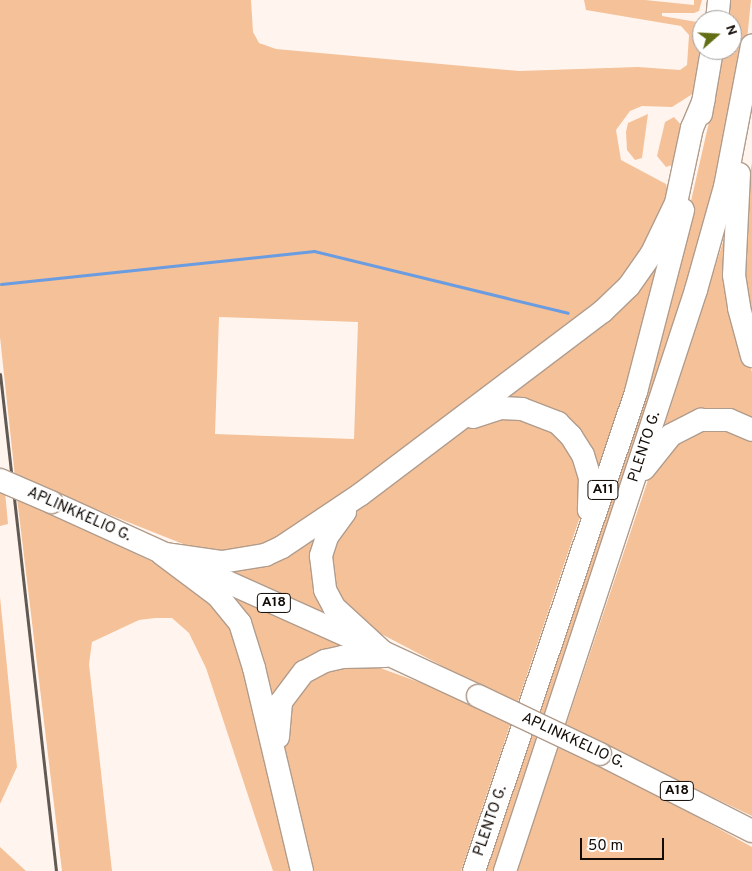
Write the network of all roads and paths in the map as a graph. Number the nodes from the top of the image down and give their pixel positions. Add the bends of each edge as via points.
1 (752, 46) edge
2 (710, 60) edge
3 (747, 83) junction
4 (704, 100) junction
5 (752, 356) edge
6 (450, 427) junction
7 (752, 430) edge
8 (0, 480) edge
9 (632, 489) junction
10 (361, 494) junction
11 (589, 532) junction
12 (161, 552) junction
13 (386, 654) junction
14 (278, 768) junction
15 (752, 832) edge
16 (474, 867) edge
17 (302, 869) edge
18 (505, 871) edge

1 - 3 highway, PLENTO G. / A11
2 - 4 highway, PLENTO G. / A11
3 - 5 highway via 734,275
3 - 9 highway, PLENTO G. / A11 via 725,187 696,290
4 - 6 highway via 692,128 676,203 651,255 629,286 602,312
4 - 11 highway, PLENTO G. / A11 via 658,315
6 - 10 highway
6 - 11 highway via 501,408 522,409 558,423 583,455 590,478
7 - 9 highway via 735,422 715,419 689,425 671,435 656,451
8 - 12 highway, APLINKKELIO G. / A18, bridge
9 - 18 highway, PLENTO G. / A11
10 - 12 highway via 265,555 222,562
10 - 13 highway via 327,537 321,556 321,572 325,590 334,607
11 - 16 highway, PLENTO G. / A11
12 - 13 highway, APLINKKELIO G. / A18
12 - 14 highway via 218,596 240,624
13 - 14 highway via 325,661 294,680 277,713
13 - 15 highway, APLINKKELIO G. / A18, bridge via 600,754
14 - 17 highway

